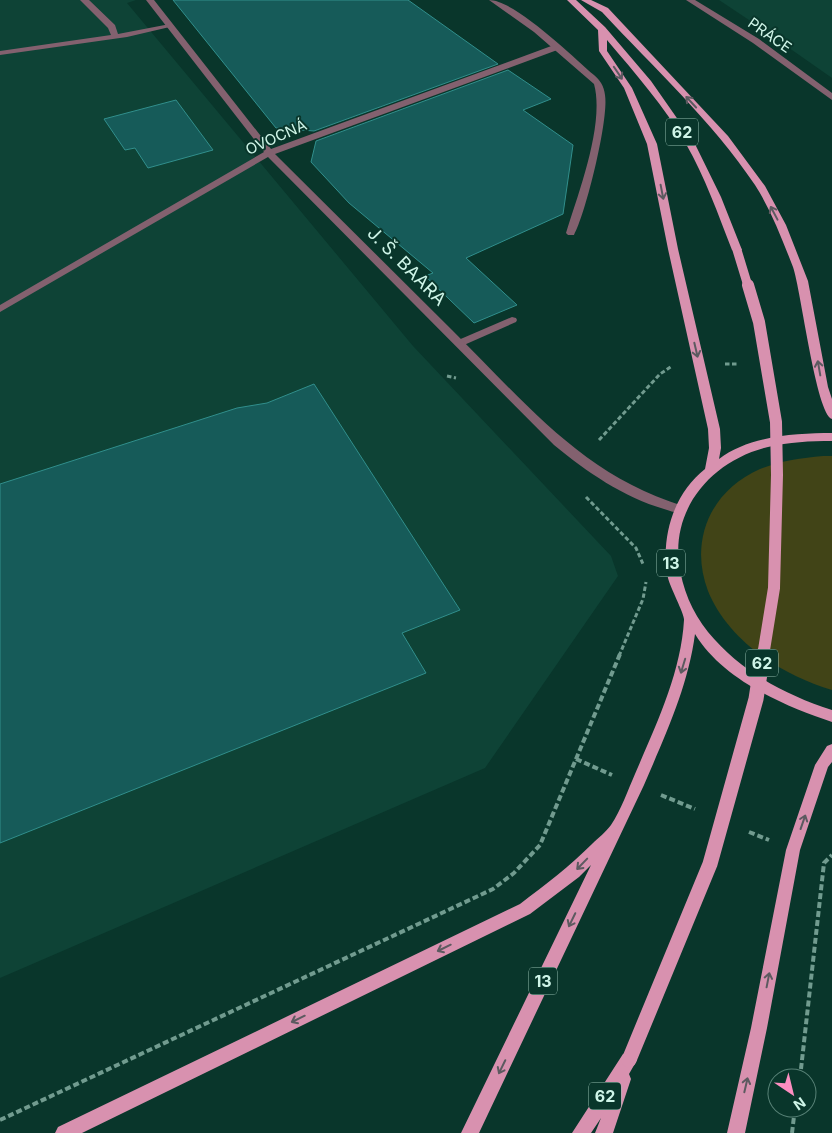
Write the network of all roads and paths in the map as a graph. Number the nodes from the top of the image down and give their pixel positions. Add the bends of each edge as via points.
1 (84, 0) edge
2 (150, 0) edge
3 (493, 0) edge
4 (571, 0) edge
5 (585, 0) edge
6 (690, 0) edge
7 (170, 26) junction
8 (602, 29) junction
9 (115, 36) junction
10 (557, 47) junction
11 (0, 53) edge
12 (832, 97) edge
13 (269, 153) junction
14 (572, 233) dead end
15 (0, 309) edge
16 (512, 320) dead end
17 (460, 342) junction
18 (447, 376) dead end
19 (463, 379) dead end
20 (832, 415) edge
21 (832, 437) edge
22 (711, 470) junction
23 (581, 492) dead end
24 (679, 510) junction
25 (644, 570) dead end
26 (647, 578) dead end
27 (691, 618) junction
28 (832, 716) edge
29 (832, 750) edge
30 (616, 829) junction
31 (832, 855) edge
32 (630, 1060) junction
33 (801, 1068) edge
34 (794, 1118) edge
35 (0, 1120) edge
36 (64, 1133) edge
37 (470, 1133) edge
38 (581, 1133) edge
39 (604, 1133) edge
40 (736, 1133) edge
41 (792, 1133) edge

1 - 9 street via 112,27
2 - 7 street, J. Š. BAARA
3 - 10 street via 510,9
4 - 8 main road, 62
20 -> 5 main road via 822,387 804,281 781,225 760,186 725,138 605,10
6 - 12 street, PRÁCE via 756,40
7 - 9 street
7 - 13 street, J. Š. BAARA
8 -> 22 main road via 603,51 628,88 652,144 714,429 716,448
8 - 32 main road, 62, bridge via 648,82 690,144 716,197 738,250 759,322 776,422 774,588 756,699 710,864
9 - 11 street
10 - 13 street, OVOCNÁ
10 - 14 street via 598,84 602,103 595,147
13 - 15 street, OVOCNÁ
13 - 17 street, J. Š. BAARA
16 - 17 street
17 - 24 street, J. Š. BAARA via 558,442 584,464 644,498
18 - 19 path
21 - 22 main road, 13 via 793,438 756,446
22 - 24 main road, 13 via 692,488
23 - 25 path via 636,548
24 - 27 main road, 13 via 672,534 671,562 677,589
26 - 35 path via 643,599 540,845 514,873 493,889
27 - 28 main road, 13 via 716,650 750,678 791,701
27 -> 30 main road, 13 via 685,661 667,713
40 -> 29 main road via 794,850 822,765
30 -> 36 main road via 574,872 525,909
30 -> 37 main road, 13
31 - 33 path via 824,863
32 - 38 main road, 62
32 - 39 main road, 62
34 - 41 path

